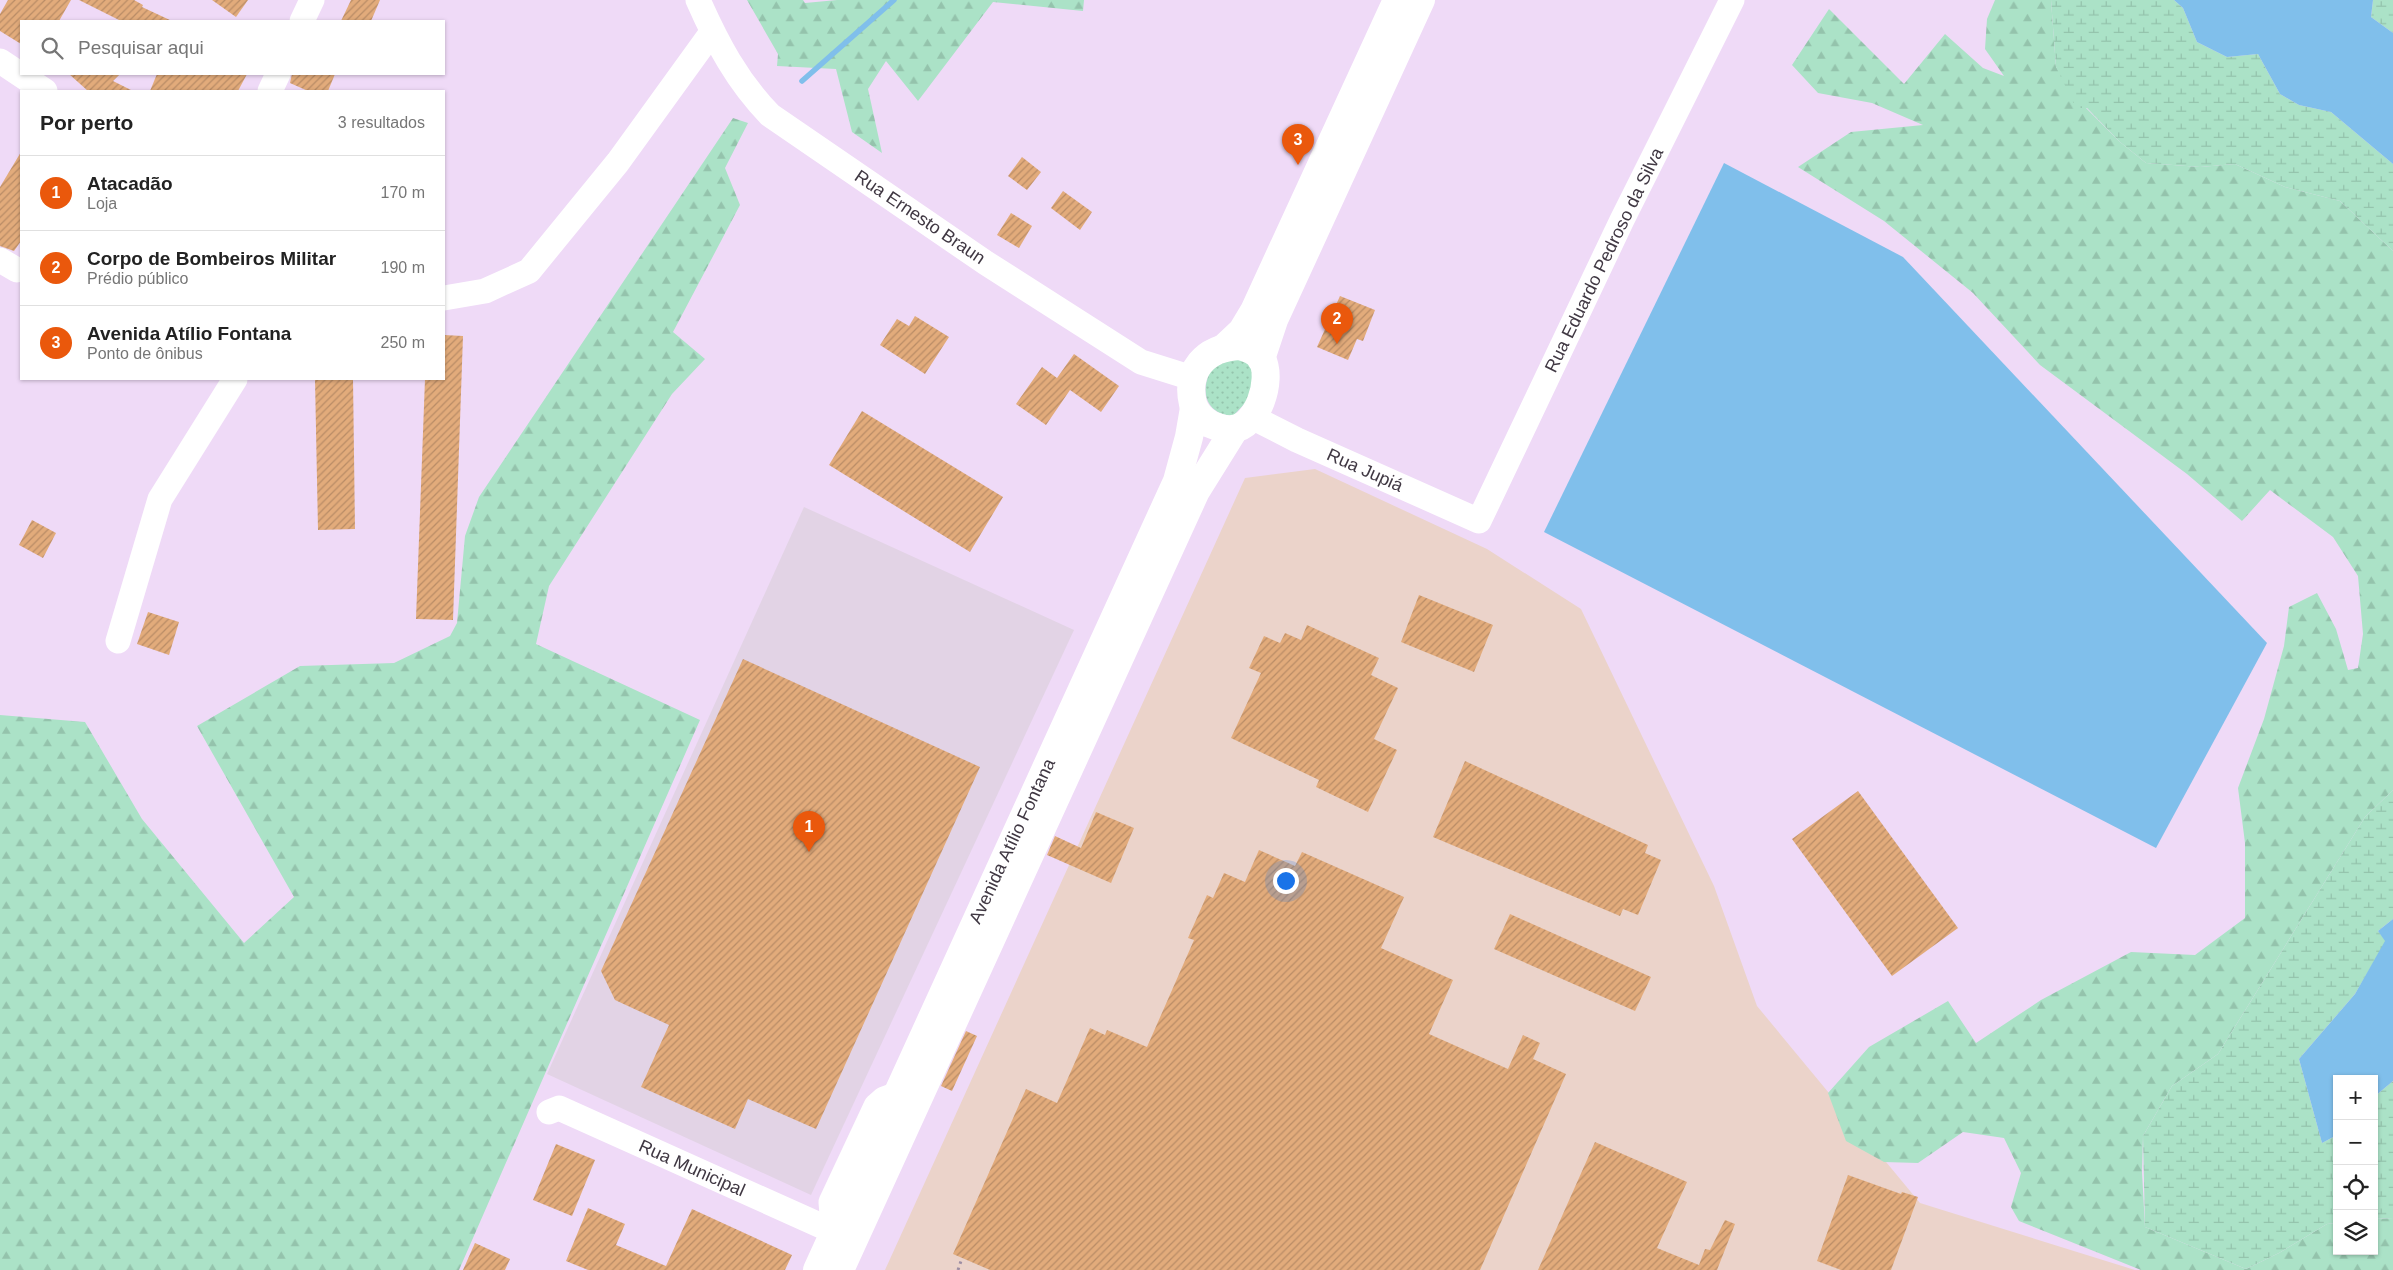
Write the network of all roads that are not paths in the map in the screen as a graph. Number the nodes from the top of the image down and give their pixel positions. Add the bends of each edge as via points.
1 (312, 0) edge
2 (698, 0) edge
3 (1397, 0) edge
4 (1421, 0) edge
5 (1732, 0) edge
6 (302, 20) edge
7 (712, 32) junction
8 (0, 61) edge
9 (20, 74) edge
10 (21, 75) edge
11 (278, 75) edge
12 (44, 90) edge
13 (270, 90) edge
14 (445, 298) edge
15 (1225, 347) junction
16 (1262, 359) junction
17 (1192, 378) junction
18 (234, 380) edge
19 (1194, 408) junction
20 (1243, 423) junction
21 (1479, 521) joint
22 (118, 641) dead end
23 (549, 1112) dead end
24 (836, 1229) junction
25 (817, 1270) edge
26 (840, 1270) edge

1 - 6 street
2 - 7 street, Rua Ernesto Braun
3 - 15 main road via 1254,310 1242,331
4 - 16 main road via 1274,320
5 - 21 street, Rua Eduardo Pedroso da Silva via 1617,229
7 - 14 street via 618,162 529,271 485,291
7 - 17 street, Rua Ernesto Braun via 731,68 770,115 986,263 1142,362
8 - 9 street
10 - 12 street
11 - 13 street
15 - 16 main road via 1245,348
15 - 17 main road via 1200,363
16 - 20 main road via 1266,377 1264,393
17 - 19 main road
18 - 22 street via 160,499
19 - 20 main road via 1204,421 1218,428
19 - 24 main road, Avenida Atílio Fontana via 1177,481
20 - 21 street, Rua Jupiá via 1297,440
20 - 26 main road, Avenida Atílio Fontana via 1196,491
23 - 24 street, Rua Municipal via 559,1108
24 - 25 main road, Avenida Atílio Fontana

